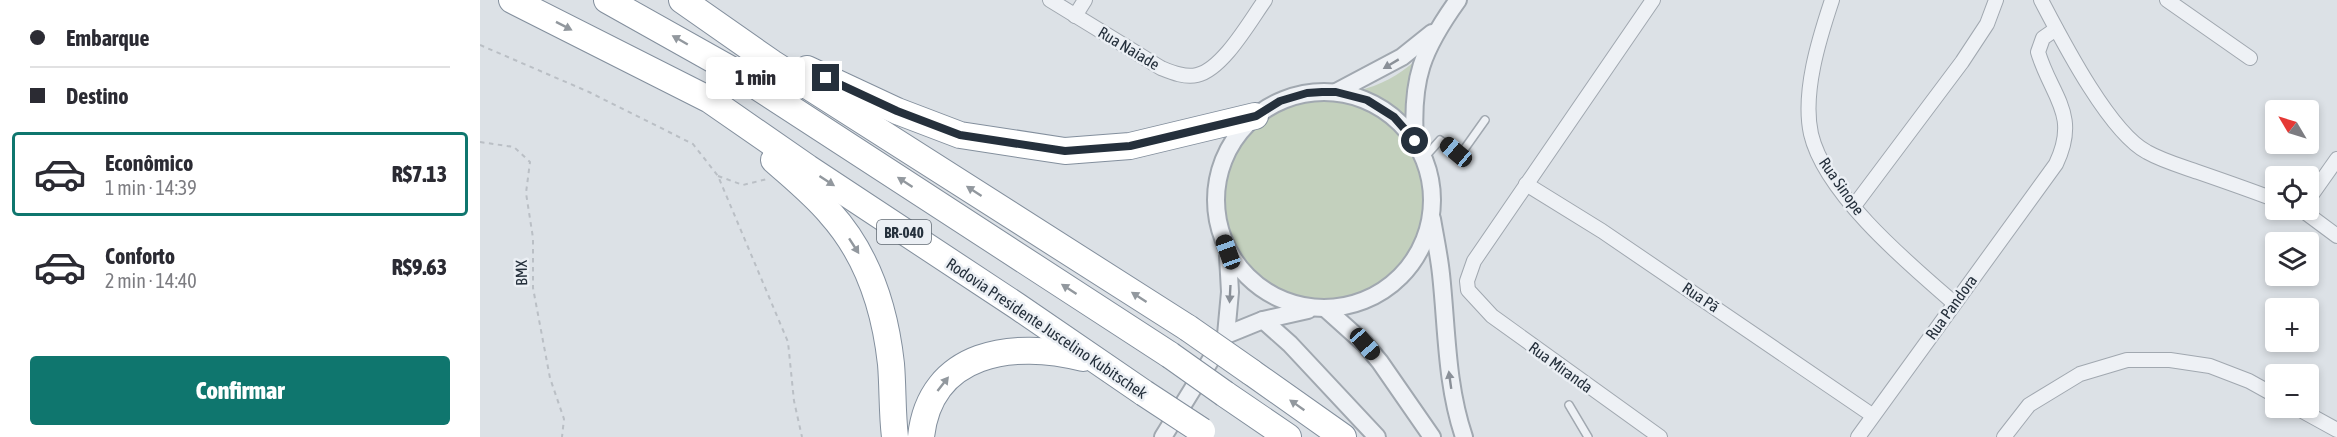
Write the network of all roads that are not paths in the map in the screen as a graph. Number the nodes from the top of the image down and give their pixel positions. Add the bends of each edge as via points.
1 (512, 0) edge
2 (607, 0) edge
3 (1050, 0) edge
4 (1085, 0) edge
5 (1265, 0) edge
6 (1458, 0) edge
7 (1653, 0) edge
8 (1832, 0) edge
9 (1996, 0) edge
10 (2041, 0) edge
11 (2167, 0) edge
12 (691, 5) edge
13 (1075, 16) junction
14 (1437, 28) junction
15 (2056, 29) junction
16 (2250, 58) dead end
17 (1336, 92) junction
18 (710, 100) junction
19 (1256, 116) junction
20 (1485, 120) dead end
21 (1415, 141) junction
22 (1424, 158) junction
23 (2337, 159) edge
24 (1526, 184) junction
25 (2319, 184) edge
26 (2265, 196) edge
27 (1854, 206) junction
28 (1432, 214) junction
29 (2315, 220) edge
30 (2337, 236) edge
31 (1228, 252) junction
32 (1954, 303) junction
33 (1320, 309) junction
34 (1263, 320) junction
35 (1226, 335) junction
36 (1099, 362) junction
37 (2265, 390) edge
38 (1569, 405) dead end
39 (1872, 415) junction
40 (2315, 418) edge
41 (2337, 430) edge
42 (1206, 434) edge
43 (894, 437) edge
44 (921, 437) edge
45 (1163, 437) edge
46 (1288, 437) edge
47 (1343, 437) edge
48 (1377, 437) edge
49 (1432, 437) edge
50 (1464, 437) edge
51 (1588, 437) edge
52 (1660, 437) edge
53 (1858, 437) edge
54 (2004, 437) edge

1 -> 18 highway, Rodovia Presidente Juscelino Kubitschek / BR-040
46 -> 2 highway, BR-040, bridge via 1170,355 730,69
3 - 13 street, Rua Naiade
4 - 13 street
5 - 13 street, Rua Naiade via 1229,50 1197,75 1161,68
6 - 14 street
7 - 24 street
8 - 27 street, Rua Sinope via 1818,46 1809,117 1815,147
9 - 27 street via 1973,46
10 - 15 street
11 - 16 street
12 - 19 highway via 795,63 897,111 960,135 1065,151 1100,149 1130,146
47 -> 12 highway, bridge via 1188,328 772,63
14 -> 17 street via 1402,57
14 - 21 street via 1416,83
15 - 26 street via 2109,116 2129,140 2166,161
15 - 32 street, Rua Pandora via 2043,38 2038,52 2065,118 2062,151 2047,178
17 - 19 street via 1307,93 1280,101
17 - 21 street via 1367,100 1394,117
18 -> 36 highway, Rodovia Presidente Juscelino Kubitschek / BR-040
18 -> 43 highway via 830,213 860,255 878,295 890,357
19 - 31 street via 1235,138 1219,174 1215,194 1217,224
20 - 22 lane via 1463,151 1456,152 1440,140
21 - 22 street
22 - 28 street
23 - 25 street
24 - 39 street, Rua Pã
24 - 52 street, Rua Miranda via 1474,261 1468,290 1492,316
27 - 32 street, Rua Sinope via 1890,247
28 - 33 street via 1423,244 1407,270 1384,291 1357,304
50 -> 28 street via 1449,373
29 - 30 street
31 - 33 street via 1241,272 1259,288 1302,308
31 -> 35 street
32 - 39 street, Rua Pandora
33 - 34 street
33 - 49 street via 1365,344
34 - 35 street
34 - 48 street
35 - 45 street
36 - 42 highway, Rodovia Presidente Juscelino Kubitschek / BR-040, bridge
44 -> 36 highway via 924,418 939,388 951,374 981,357 1025,349
37 - 54 street via 2210,366 2170,360 2127,360 2080,374 2029,405
38 - 51 lane
39 - 53 street, Rua Pandora
40 - 41 street

